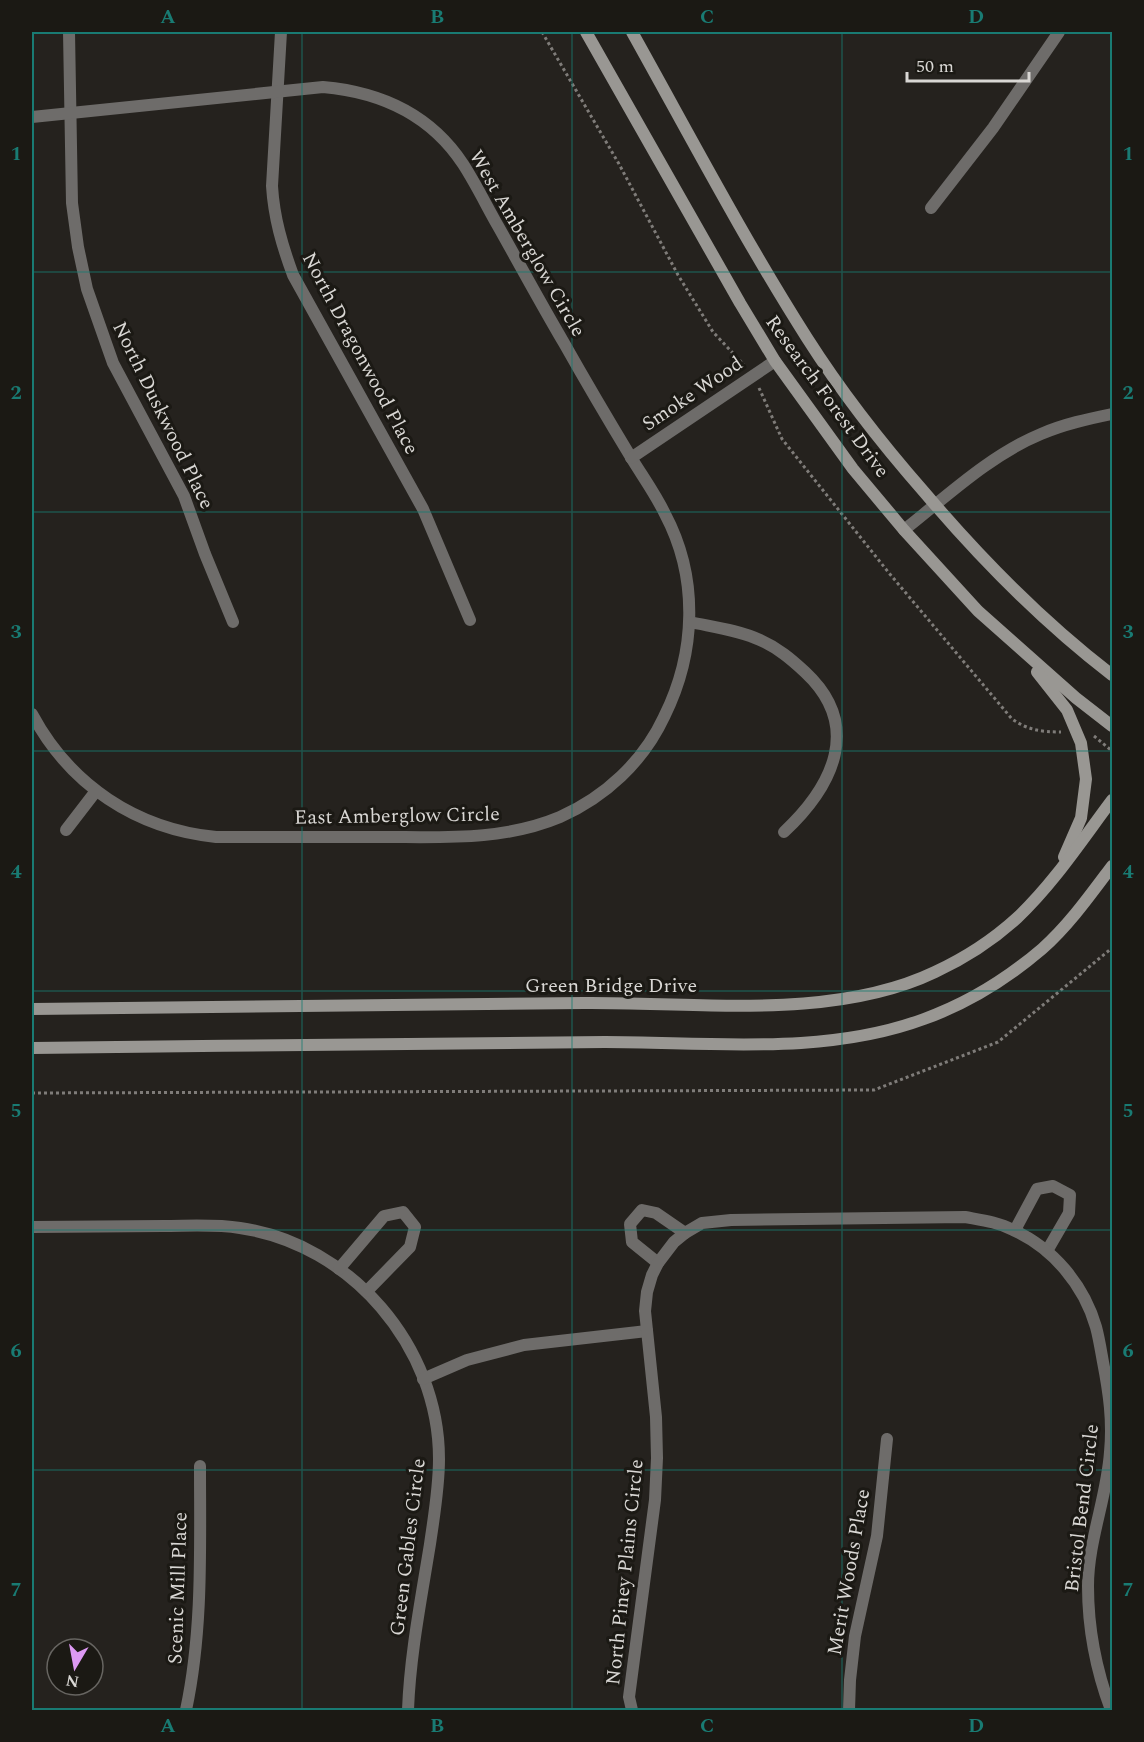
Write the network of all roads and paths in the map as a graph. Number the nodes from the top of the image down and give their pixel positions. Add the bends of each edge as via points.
1 (69, 32) edge
2 (281, 32) edge
3 (542, 32) edge
4 (586, 32) edge
5 (632, 32) edge
6 (1059, 32) edge
7 (277, 91) junction
8 (70, 112) junction
9 (32, 117) edge
10 (931, 208) dead end
11 (775, 361) junction
12 (754, 376) junction
13 (1113, 414) edge
14 (631, 458) junction
15 (935, 505) junction
16 (904, 530) junction
17 (470, 620) dead end
18 (233, 622) dead end
19 (690, 622) junction
20 (1022, 652) junction
21 (1113, 675) edge
22 (32, 714) edge
23 (1113, 726) edge
24 (1077, 733) junction
25 (1113, 751) edge
26 (96, 790) junction
27 (1113, 800) edge
28 (66, 830) dead end
29 (784, 832) dead end
30 (1113, 866) edge
31 (1057, 874) junction
32 (1113, 879) edge
33 (1088, 899) junction
34 (1113, 948) edge
35 (32, 1008) edge
36 (32, 1048) edge
37 (32, 1093) edge
38 (32, 1227) edge
39 (1015, 1230) junction
40 (685, 1233) junction
41 (1047, 1251) junction
42 (658, 1263) junction
43 (339, 1269) junction
44 (367, 1292) junction
45 (647, 1331) junction
46 (423, 1379) junction
47 (887, 1439) dead end
48 (200, 1466) dead end
49 (186, 1710) edge
50 (408, 1710) edge
51 (632, 1710) edge
52 (849, 1710) edge
53 (1111, 1710) edge

1 - 8 street, North Duskwood Place
2 - 7 street, North Dragonwood Place
3 - 12 path via 713,332
4 - 11 main road, Research Forest Drive
5 - 15 main road, Research Forest Drive via 807,338 884,446
6 - 10 street via 993,128
7 - 8 street, West Amberglow Circle
7 - 14 street, West Amberglow Circle via 322,87 365,93 402,108 437,134 462,162
7 - 17 street, North Dragonwood Place via 272,186 283,249 293,275 423,509
8 - 9 street, West Amberglow Circle
8 - 18 street, North Duskwood Place via 72,203 93,309 113,363 184,496
11 - 12 street, Smoke Wood
11 - 16 main road, Research Forest Drive
12 - 14 street, Smoke Wood
12 - 24 path via 782,439 1012,719 1027,729
13 - 15 street via 1038,434 983,468
14 - 19 street, West Amberglow Circle via 665,513 684,559
15 - 16 street
15 - 21 main road, Research Forest Drive via 1028,602
16 - 20 main road, Research Forest Drive via 978,611
19 - 26 street, East Amberglow Circle via 679,682 649,744 619,779 600,794 538,825 470,837 216,837 154,824
19 - 29 street via 761,640 788,656 830,701 836,720 831,768 821,790
20 - 23 main road, Research Forest Drive
20 - 24 main road via 1067,710
22 - 26 street, East Amberglow Circle via 62,760
24 - 25 path via 1093,736
24 - 31 main road via 1086,779 1081,818
26 - 28 street
27 - 31 main road, Green Bridge Drive
30 - 33 main road
31 - 35 main road, Green Bridge Drive via 1017,918 964,956 910,983 852,997 778,1004
32 - 33 main road
33 - 36 main road via 1044,947 984,989 924,1020 858,1036 780,1043
34 - 37 path via 998,1041 874,1090
38 - 43 street, Green Gables Circle via 241,1228 296,1245
39 - 40 street, Bristol Bend Circle via 982,1220 953,1217 731,1220 702,1223
39 - 41 street, Bristol Bend Circle
39 - 41 street via 1037,1189 1053,1186 1070,1195 1069,1213
40 - 42 street, Bristol Bend Circle
40 - 42 street via 656,1213 642,1210 630,1224 632,1242
41 - 53 street, Bristol Bend Circle via 1080,1290 1096,1326 1110,1394 1110,1452 1088,1585 1092,1648
42 - 45 street, Bristol Bend Circle via 647,1292
43 - 44 street, Green Gables Circle
43 - 44 street via 384,1216 403,1212 415,1227 410,1247
44 - 46 street, Green Gables Circle via 397,1326
45 - 46 street via 524,1345 467,1360
45 - 51 street, North Piney Plains Circle via 657,1458 629,1697
46 - 50 street, Green Gables Circle via 431,1400 439,1459
47 - 52 street, Merit Woods Place via 877,1536 855,1636
48 - 49 street, Scenic Mill Place via 198,1620

